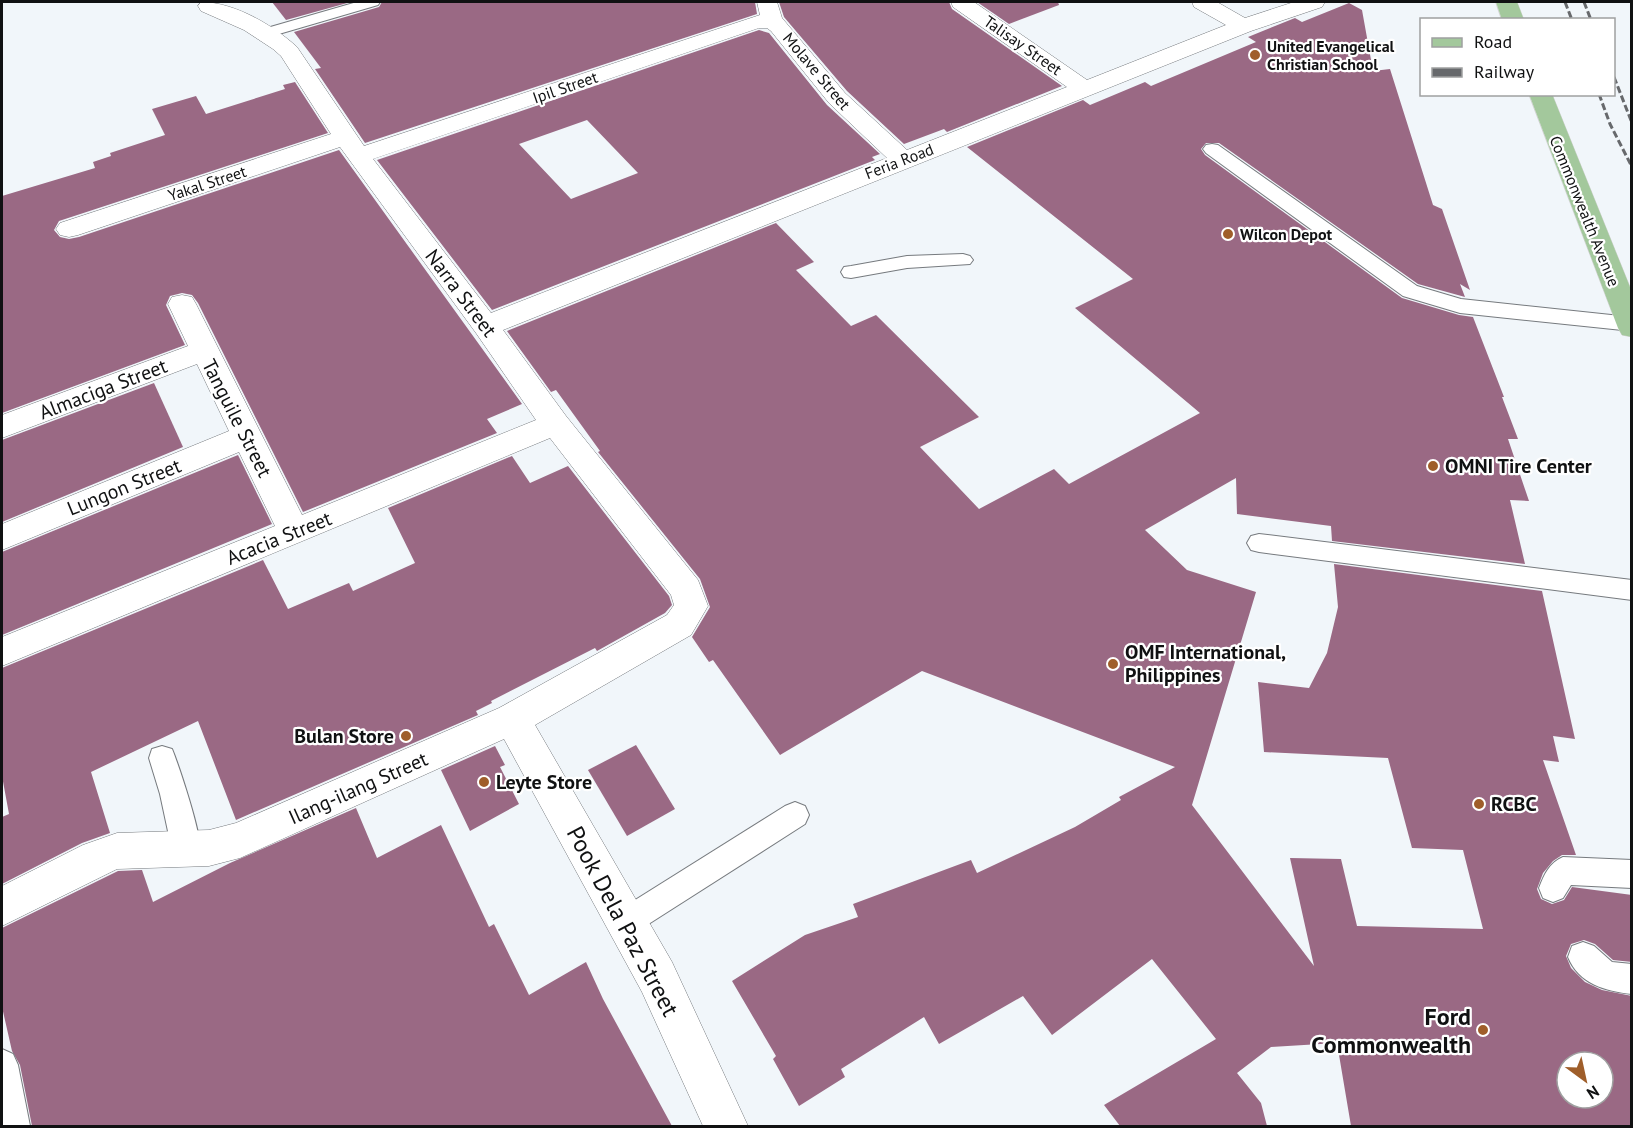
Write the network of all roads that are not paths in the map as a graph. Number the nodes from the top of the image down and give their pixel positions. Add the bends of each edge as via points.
1 (372, 2) edge
2 (961, 2) edge
3 (1202, 2) edge
4 (1314, 2) edge
5 (1507, 2) edge
6 (208, 6) dead end
7 (769, 11) edge
8 (1512, 18) edge
9 (1243, 26) junction
10 (266, 33) junction
11 (1085, 88) junction
12 (1541, 96) edge
13 (352, 147) junction
14 (1212, 149) dead end
15 (903, 160) junction
16 (69, 230) dead end
17 (963, 260) dead end
18 (851, 272) dead end
19 (182, 304) dead end
20 (486, 326) junction
21 (1631, 326) edge
22 (204, 351) junction
23 (4, 420) edge
24 (555, 424) junction
25 (247, 436) junction
26 (294, 532) junction
27 (2, 537) edge
28 (1259, 543) dead end
29 (1632, 591) edge
30 (691, 606) joint
31 (2, 652) edge
32 (512, 719) junction
33 (162, 758) dead end
34 (795, 815) dead end
35 (186, 850) junction
36 (1632, 873) edge
37 (1553, 888) dead end
38 (2, 907) edge
39 (626, 922) junction
40 (1583, 957) dead end
41 (1632, 979) edge
42 (2, 1065) edge
43 (14, 1126) edge
44 (726, 1126) edge

1 - 10 lane
2 - 11 street, Talisay Street
3 - 9 street
4 - 9 street, Feria Road
5 - 8 main road
6 - 10 street, Narra Street
7 - 13 street, Ipil Street via 756,22
7 - 15 street, Molave Street via 837,98
9 - 11 street, Feria Road
10 - 13 street, Narra Street via 289,52
11 - 15 street, Feria Road
12 - 21 main road, Commonwealth Avenue
13 - 16 street, Yakal Street
13 - 20 street, Narra Street
14 - 21 lane via 1410,291 1460,306
15 - 20 street, Feria Road
17 - 18 lane via 907,262
19 - 22 street, Tanguile Street
20 - 24 street, Narra Street
22 - 23 street, Almaciga Street
22 - 25 street, Tanguile Street
24 - 26 street, Acacia Street
24 - 30 street, Narra Street via 686,590
25 - 26 street, Tanguile Street
25 - 27 street, Lungon Street
26 - 31 street, Acacia Street
28 - 29 lane
30 - 32 street, Ilang-ilang Street via 679,625
32 - 35 street, Ilang-ilang Street via 240,840
32 - 39 street, Pook Dela Paz Street
33 - 35 lane
34 - 39 lane
35 - 38 street, Ilang-ilang Street via 117,851
36 - 37 lane via 1563,871
39 - 44 street, Pook Dela Paz Street via 657,977
40 - 41 lane via 1606,976
42 - 43 lane

